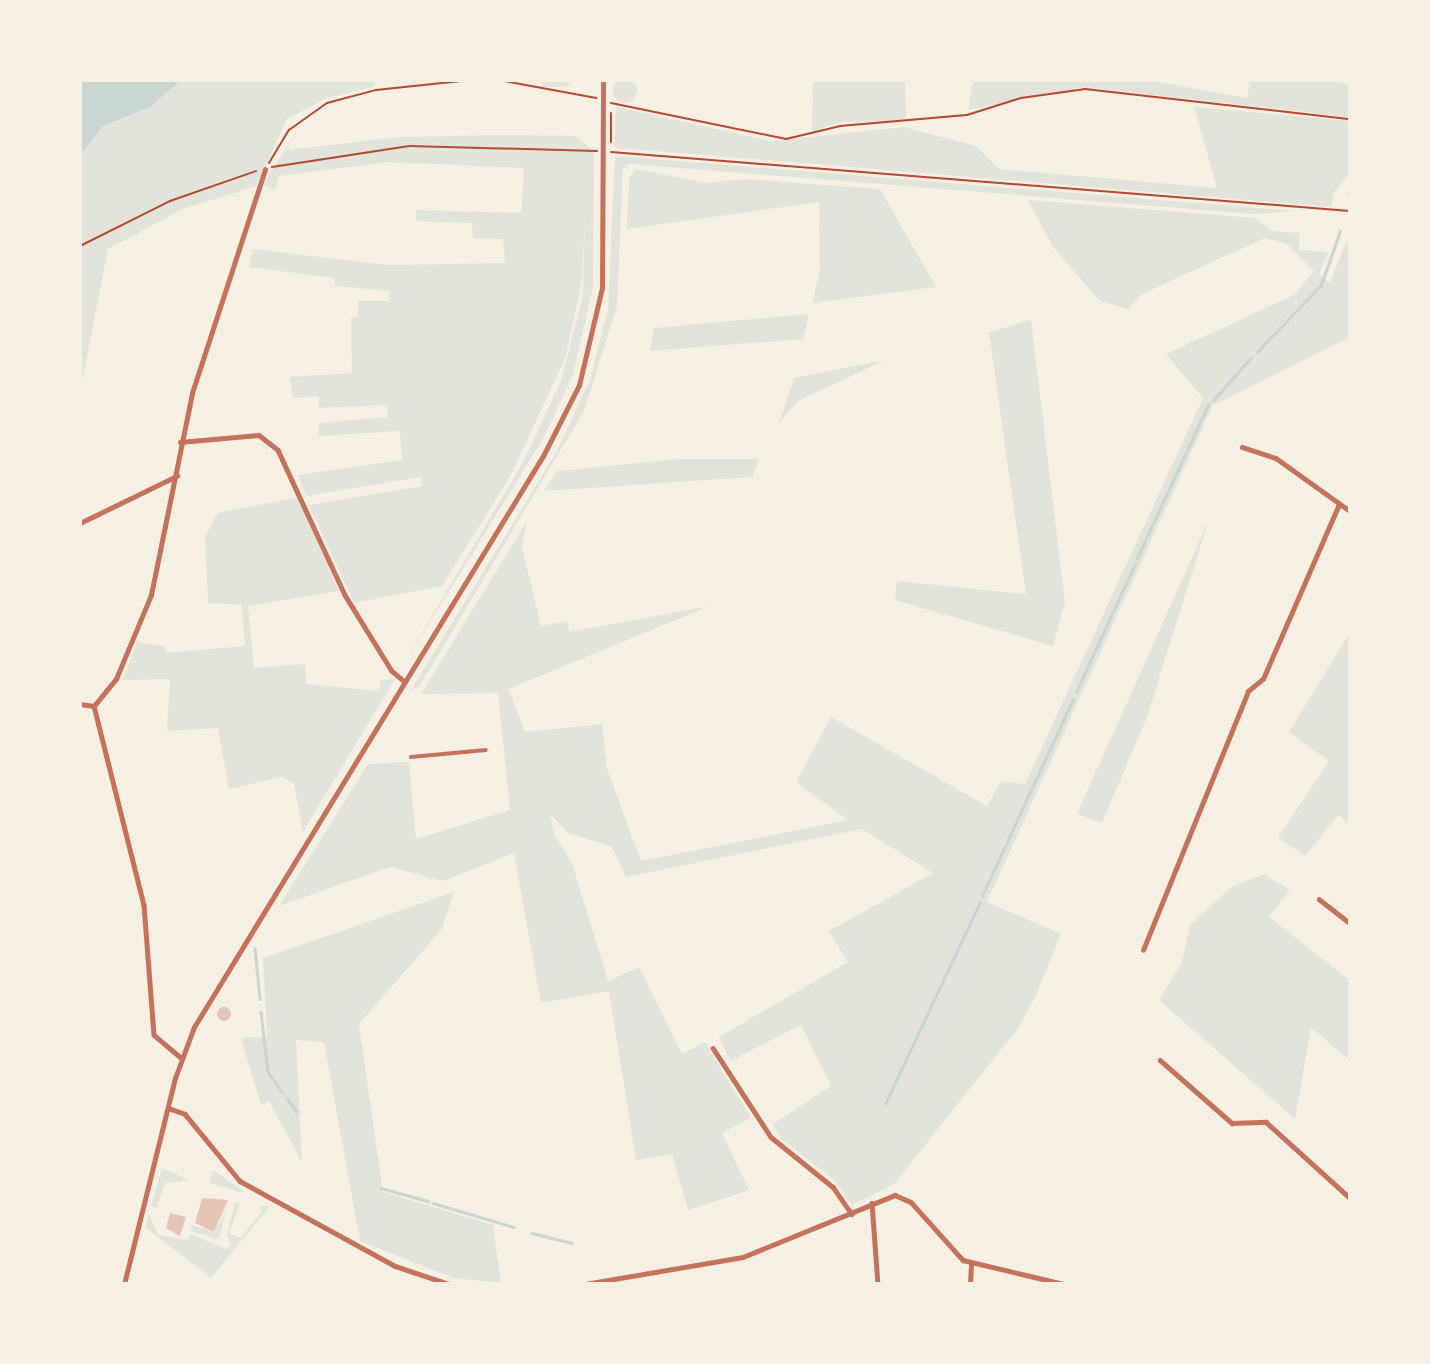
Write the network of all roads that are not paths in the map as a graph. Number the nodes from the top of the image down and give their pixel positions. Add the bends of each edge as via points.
1 (603, 80) edge
2 (266, 168) road end
3 (180, 442) junction
4 (1242, 447) dead end
5 (178, 475) junction
6 (1339, 504) junction
7 (1349, 511) edge
8 (80, 523) edge
9 (405, 682) junction
10 (80, 704) edge
11 (94, 706) junction
12 (486, 750) dead end
13 (411, 757) dead end
14 (1320, 899) dead end
15 (1349, 923) edge
16 (1143, 950) dead end
17 (713, 1048) dead end
18 (181, 1058) junction
19 (1160, 1060) dead end
20 (168, 1108) junction
21 (1349, 1198) edge
22 (872, 1203) junction
23 (852, 1214) junction
24 (971, 1264) junction
25 (124, 1283) edge
26 (449, 1283) edge
27 (585, 1283) edge
28 (878, 1283) edge
29 (970, 1283) edge
30 (1064, 1283) edge

1 - 9 street via 602,288 584,370 543,456
2 - 3 street
3 - 5 street
3 - 9 street via 259,435 278,450 345,595 392,671
4 - 6 street via 1276,458
5 - 8 street
5 - 11 street via 136,636 116,679
6 - 7 street
6 - 16 street via 1263,679 1248,691
9 - 18 street via 208,1003
10 - 11 street
11 - 18 street via 103,722 109,787 144,905 154,1035
12 - 13 street
14 - 15 street
17 - 23 street via 771,1137 833,1187
18 - 20 street
19 - 21 street via 1232,1123 1266,1122
20 - 25 street
20 - 26 street via 185,1114 240,1181 395,1266
22 - 23 street
22 - 24 street via 904,1196 948,1250
22 - 28 street
23 - 27 street via 719,1264
24 - 29 street
24 - 30 street

